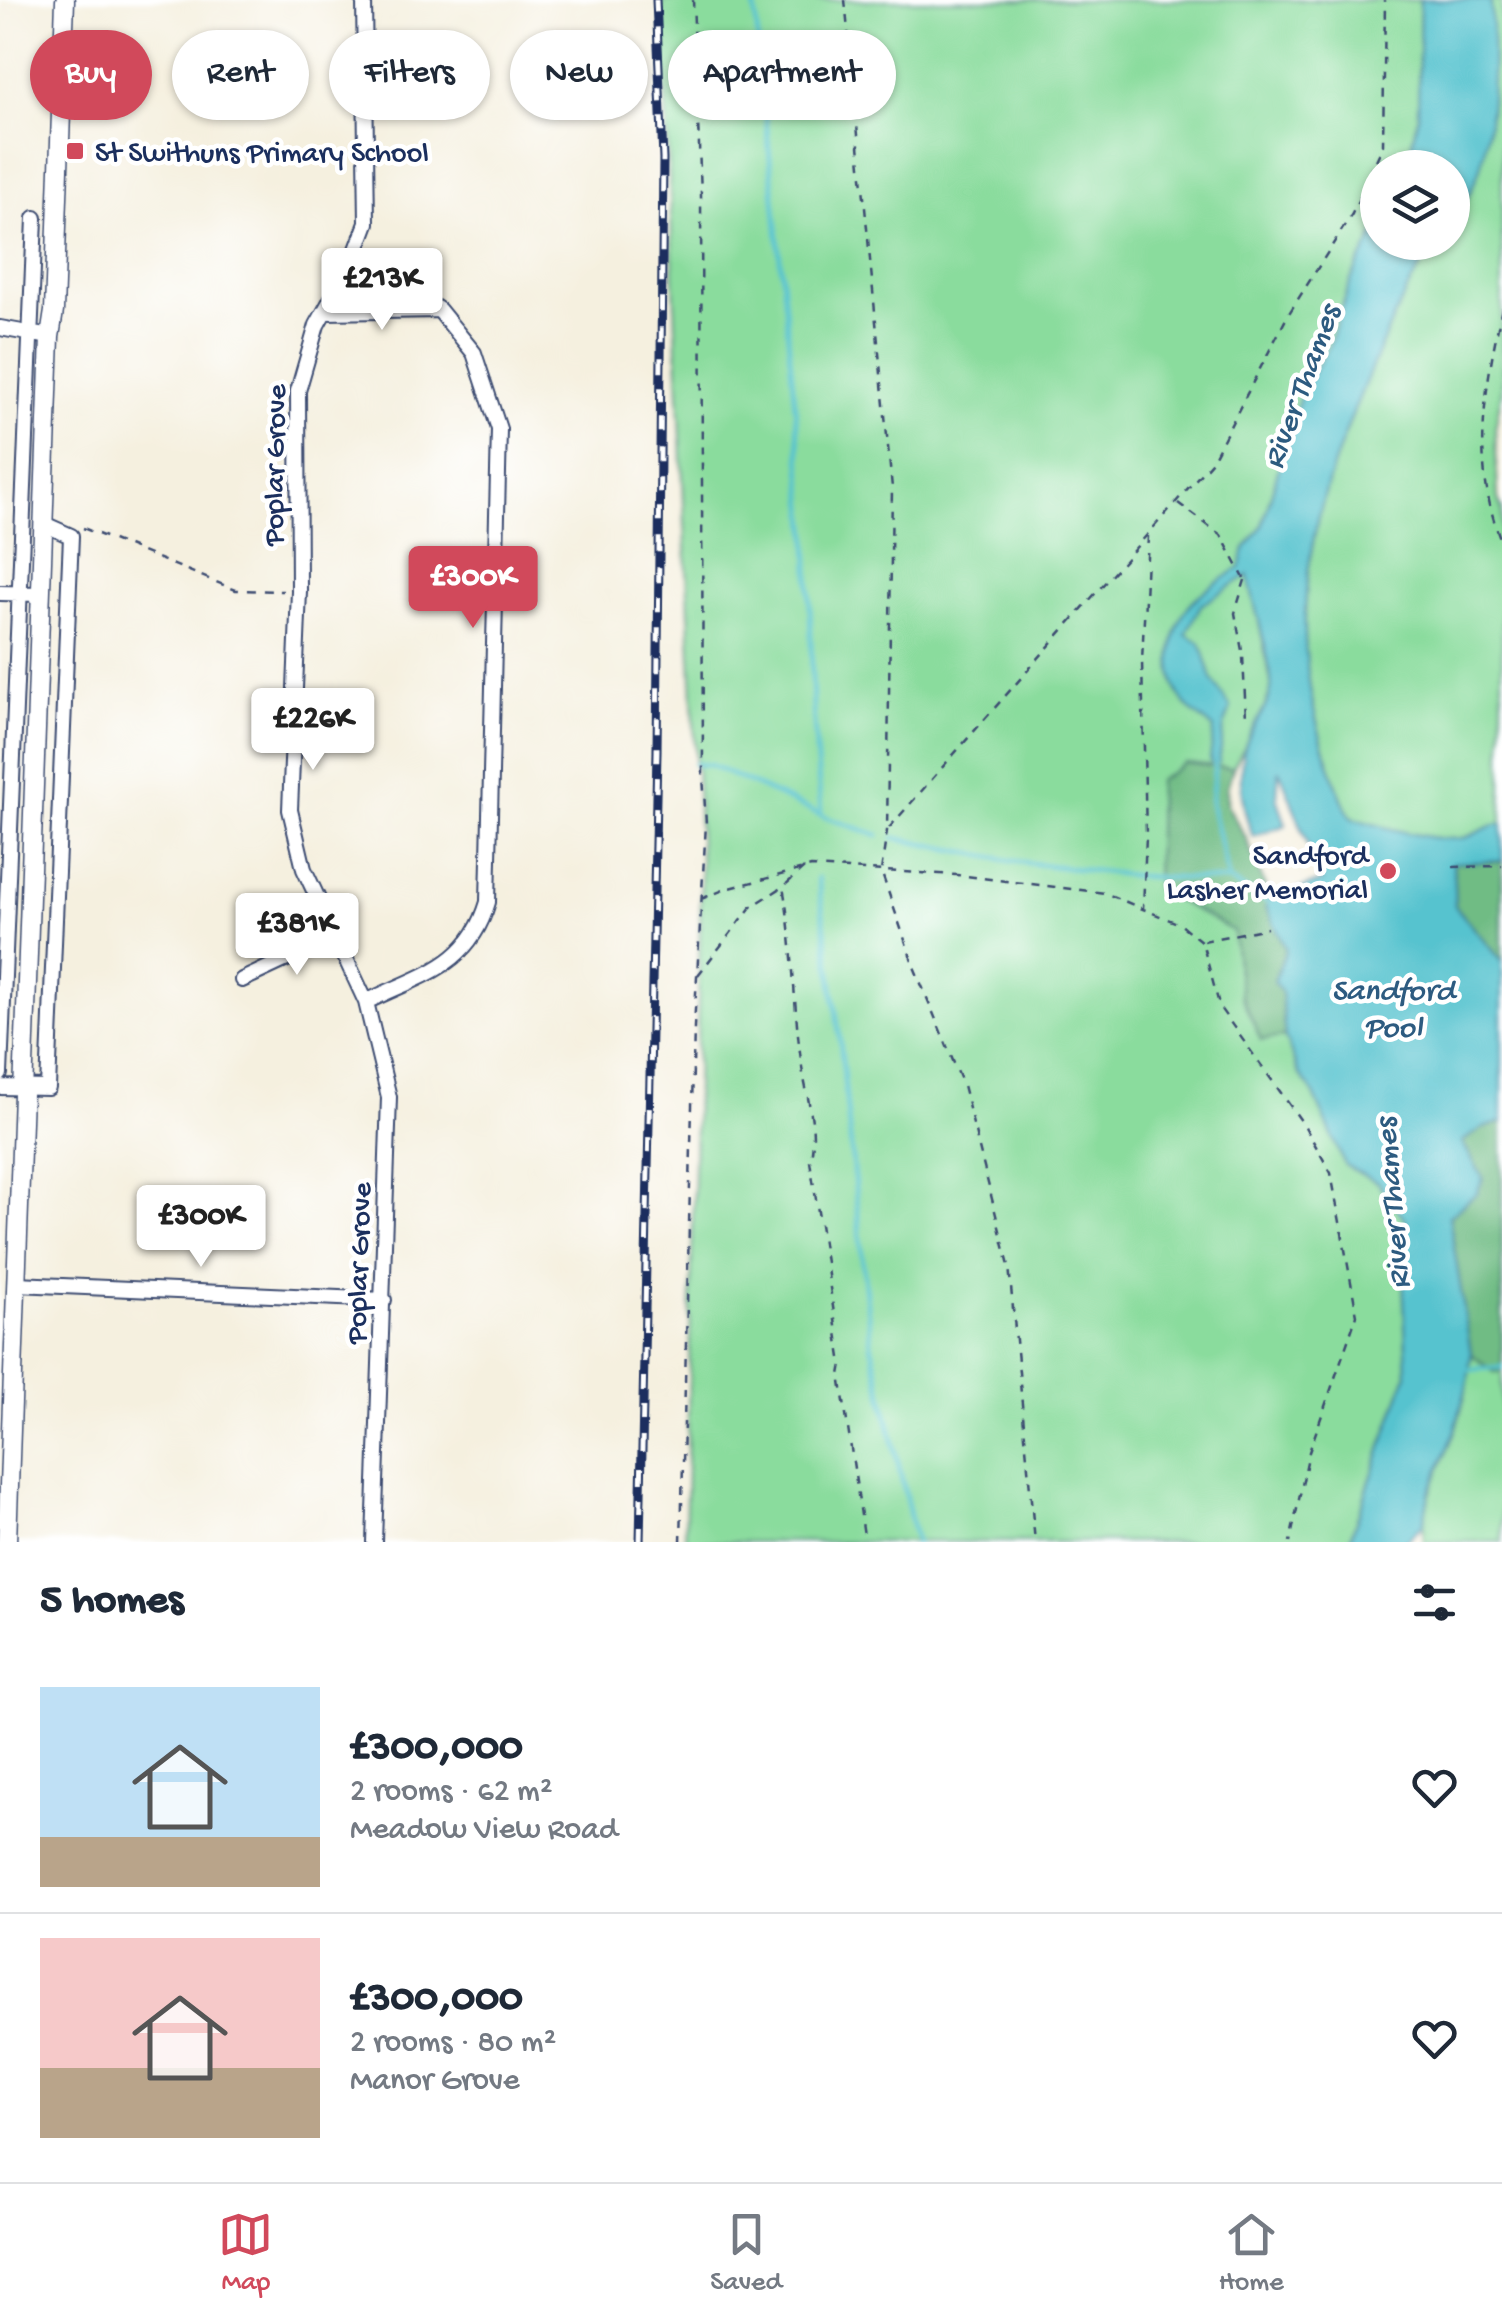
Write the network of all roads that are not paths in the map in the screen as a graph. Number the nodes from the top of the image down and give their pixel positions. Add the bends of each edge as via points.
1 (66, 0) edge
2 (364, 0) edge
3 (35, 218) dead end
4 (353, 260) junction
5 (439, 310) junction
6 (324, 312) junction
7 (0, 328) edge
8 (30, 336) junction
9 (50, 337) junction
10 (44, 519) junction
11 (0, 592) edge
12 (18, 593) junction
13 (41, 594) junction
14 (334, 937) junction
15 (242, 980) dead end
16 (366, 1002) junction
17 (0, 1074) edge
18 (0, 1087) edge
19 (24, 1088) junction
20 (16, 1284) junction
21 (384, 1300) junction
22 (5, 1454) edge
23 (7, 1542) edge
24 (374, 1542) edge

1 - 9 street
2 - 4 street, Poplar Grove via 369,208
3 - 8 street
4 - 5 street
4 - 6 street, Poplar Grove
5 - 6 street
5 - 16 street via 474,354 499,429 488,902 457,957
6 - 14 street, Poplar Grove via 298,391 290,810 304,868
7 - 8 street
8 - 9 street
8 - 12 street
9 - 10 street
10 - 13 street
10 - 19 street via 70,536 48,1088
11 - 12 street
12 - 13 street
12 - 17 street
13 - 19 street
14 - 15 street
14 - 16 street, Poplar Grove
16 - 21 street, Poplar Grove via 389,1097
18 - 19 street
19 - 20 street
20 - 21 street
20 - 22 street
21 - 24 street, Poplar Grove
22 - 23 street

